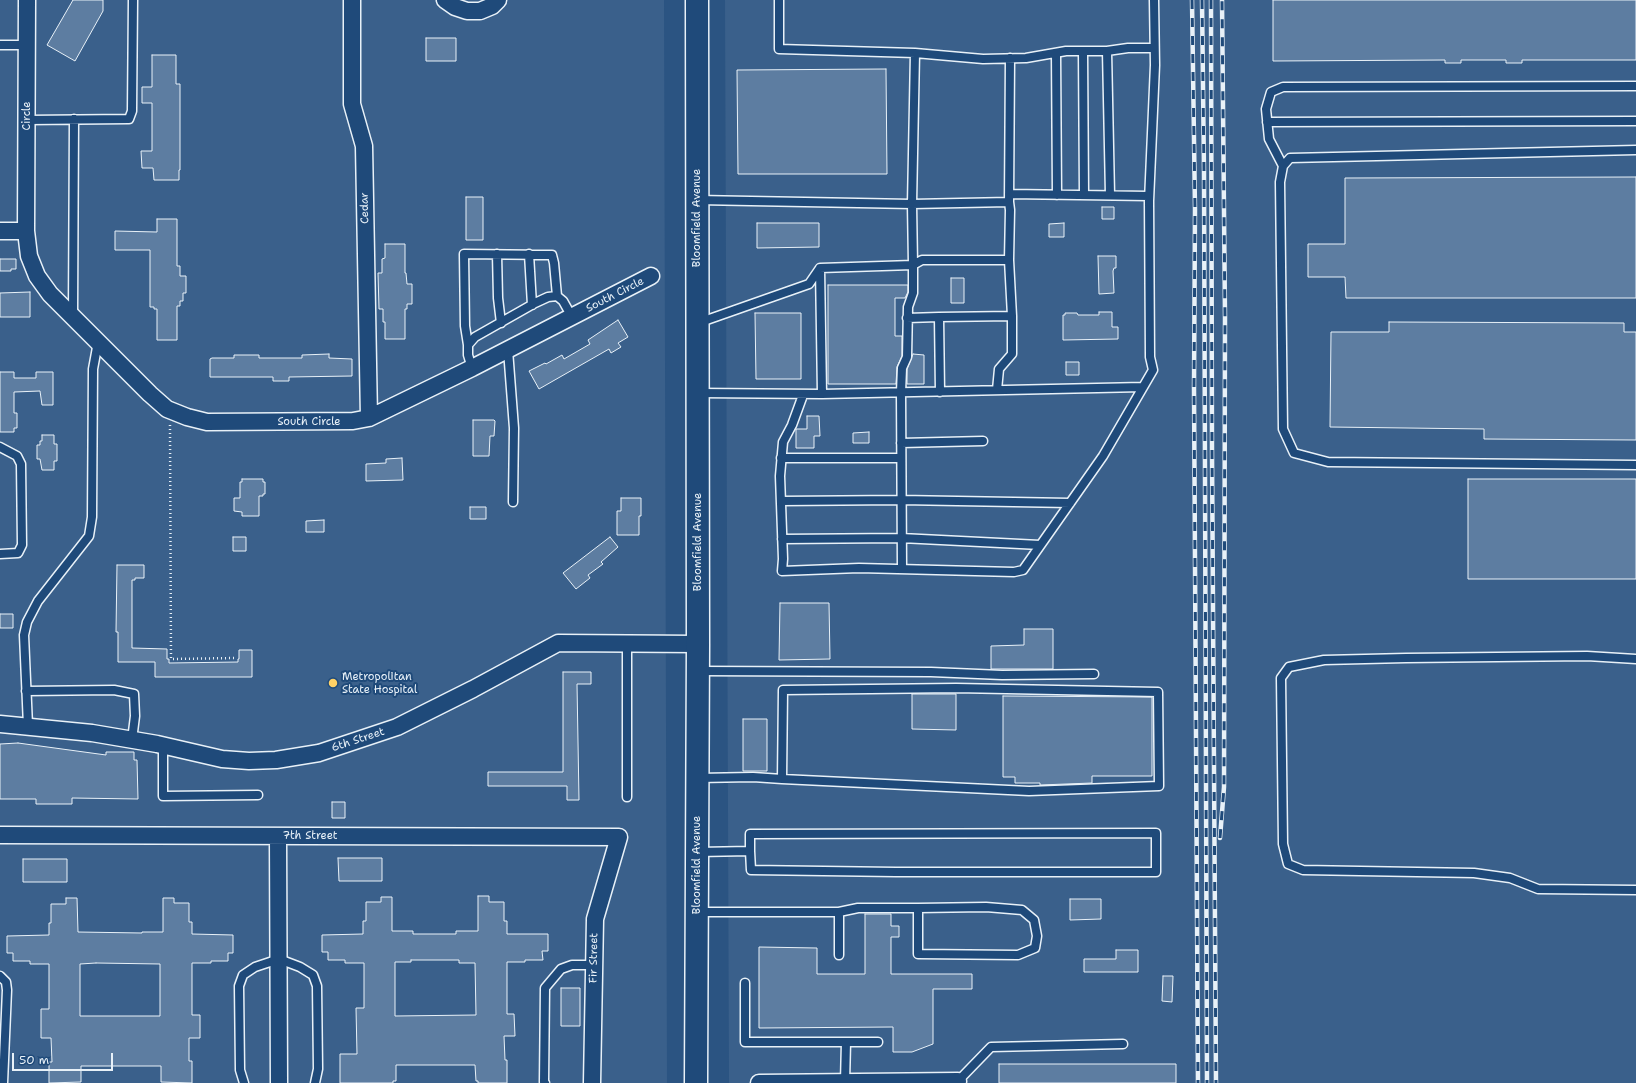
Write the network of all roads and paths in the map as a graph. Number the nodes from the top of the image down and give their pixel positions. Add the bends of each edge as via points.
1 (27, 0) edge
2 (133, 0) edge
3 (352, 0) edge
4 (445, 0) edge
5 (498, 0) edge
6 (697, 0) edge
7 (779, 0) edge
8 (1154, 0) edge
9 (0, 45) edge
10 (28, 45) junction
11 (1154, 48) junction
12 (1083, 51) junction
13 (1107, 51) junction
14 (1056, 53) junction
15 (915, 54) junction
16 (1010, 58) junction
17 (1636, 86) edge
18 (27, 120) junction
19 (74, 120) junction
20 (1636, 120) edge
21 (1267, 122) junction
22 (1636, 150) edge
23 (1283, 166) junction
24 (1057, 195) junction
25 (1084, 195) junction
26 (1110, 195) junction
27 (1149, 196) junction
28 (1009, 198) junction
29 (697, 200) junction
30 (912, 204) junction
31 (0, 231) edge
32 (26, 231) junction
33 (497, 254) junction
34 (529, 254) junction
35 (1009, 260) junction
36 (913, 265) junction
37 (820, 268) junction
38 (651, 276) dead end
39 (557, 296) junction
40 (532, 305) junction
41 (73, 316) junction
42 (1012, 316) junction
43 (572, 317) junction
44 (939, 317) junction
45 (907, 318) junction
46 (501, 323) junction
47 (697, 324) junction
48 (98, 342) junction
49 (468, 345) junction
50 (508, 350) junction
51 (472, 368) junction
52 (1143, 387) junction
53 (997, 390) junction
54 (901, 392) junction
55 (940, 392) junction
56 (698, 393) junction
57 (822, 394) junction
58 (803, 395) junction
59 (170, 410) junction
60 (369, 418) junction
61 (983, 441) dead end
62 (901, 443) junction
63 (0, 447) edge
64 (782, 458) junction
65 (901, 458) junction
66 (1636, 464) edge
67 (901, 500) junction
68 (781, 501) junction
69 (512, 502) dead end
70 (1070, 502) junction
71 (901, 538) junction
72 (782, 539) junction
73 (1040, 545) junction
74 (0, 554) edge
75 (902, 569) junction
76 (627, 643) junction
77 (698, 644) junction
78 (237, 658) dead end
79 (1636, 659) edge
80 (698, 671) junction
81 (1094, 674) dead end
82 (26, 691) junction
83 (0, 724) edge
84 (28, 726) junction
85 (132, 740) junction
86 (162, 746) junction
87 (697, 778) junction
88 (782, 779) junction
89 (258, 795) dead end
90 (627, 797) dead end
91 (278, 836) junction
92 (619, 837) joint
93 (2, 838) edge
94 (750, 851) junction
95 (697, 852) junction
96 (1636, 890) edge
97 (918, 908) junction
98 (697, 912) junction
99 (839, 912) junction
100 (839, 955) dead end
101 (279, 959) junction
102 (593, 965) junction
103 (0, 976) edge
104 (745, 983) dead end
105 (846, 1042) junction
106 (878, 1042) dead end
107 (1123, 1044) dead end
108 (855, 1082) edge
109 (959, 1082) edge
110 (3, 1083) edge
111 (244, 1083) edge
112 (279, 1083) edge
113 (315, 1083) edge
114 (545, 1083) edge
115 (592, 1083) edge
116 (696, 1083) edge
117 (759, 1083) edge

1 - 10 street, Circle
2 - 19 lane via 132,111 129,120
3 - 60 street, Cedar via 352,104 364,146
4 - 5 street via 467,11 480,11
6 - 29 main road, Bloomfield Avenue
7 - 15 lane via 779,49
8 - 11 lane
9 - 10 lane
10 - 18 street, Circle
11 - 13 lane
11 - 27 lane
12 - 13 lane
12 - 14 lane
12 - 25 lane
13 - 26 lane
14 - 16 lane
14 - 24 lane
15 - 16 lane via 983,59
15 - 30 lane
16 - 28 lane
17 - 21 lane via 1283,87 1272,92 1266,109
18 - 19 lane
18 - 32 street, Circle
19 - 41 lane
20 - 21 lane
21 - 23 lane via 1269,140
22 - 23 lane via 1290,158
23 - 66 lane via 1280,182 1284,429 1294,453 1328,462
24 - 25 lane
24 - 28 lane
25 - 26 lane
26 - 27 lane
27 - 52 lane via 1150,357 1153,370
28 - 30 lane
28 - 35 lane
29 - 30 lane
29 - 47 main road, Bloomfield Avenue
30 - 36 lane
31 - 32 street
32 - 41 street, South Circle via 29,256 38,276 50,294
33 - 34 lane
33 - 46 lane
33 - 49 lane via 464,254 465,326
34 - 39 lane via 552,255
34 - 40 lane
35 - 36 lane via 922,260
35 - 42 lane
36 - 37 lane
36 - 45 lane via 913,293
37 - 47 lane via 809,284
37 - 57 lane
38 - 43 street, South Circle
39 - 40 lane via 548,297
39 - 43 lane
40 - 46 lane
41 - 48 street, South Circle
42 - 44 lane
42 - 53 lane via 1012,354 999,369
43 - 50 street, South Circle
44 - 45 lane
44 - 55 lane
45 - 54 lane via 907,358 902,368
46 - 49 lane via 476,337
47 - 56 main road, Bloomfield Avenue
48 - 59 street, South Circle via 150,394
48 - 82 lane via 93,369 92,517 89,536 38,601 27,622 24,635
49 - 51 lane
50 - 51 street, South Circle
50 - 69 lane via 514,428
51 - 60 street, South Circle
52 - 53 lane
52 - 70 lane via 1103,456
53 - 55 lane
54 - 55 lane
54 - 57 lane
54 - 62 lane
56 - 58 lane
56 - 77 main road, Bloomfield Avenue
57 - 58 lane
58 - 64 lane via 783,442
59 - 60 street, South Circle via 207,422 353,422
59 - 78 path via 171,659
61 - 62 lane
62 - 65 lane
63 - 74 lane via 17,456 21,464 22,545 18,553
64 - 65 lane
64 - 68 lane
65 - 67 lane
67 - 68 lane
67 - 70 lane
67 - 71 lane
68 - 72 lane
70 - 73 lane
71 - 72 lane
71 - 73 lane
71 - 75 lane
72 - 75 lane via 782,570
73 - 75 lane via 1023,570 1014,572
76 - 77 street, 6th Street
76 - 86 street, 6th Street via 558,643 397,727 319,753 276,760 249,761 222,759
76 - 90 lane
77 - 80 main road, Bloomfield Avenue
79 - 96 lane via 1587,656 1324,660 1289,667 1281,678 1282,844 1288,864 1303,870 1474,872 1510,878 1538,889
80 - 81 lane
80 - 87 main road, Bloomfield Avenue
82 - 84 lane
82 - 85 lane via 114,690 134,694
83 - 84 street, 6th Street
84 - 85 street, 6th Street
85 - 86 street, 6th Street
86 - 89 lane via 164,796
87 - 88 lane
87 - 95 main road, Bloomfield Avenue
88 - 88 lane via 1029,791 1159,786 1158,692 956,688 783,690
91 - 92 street, 7th Street
91 - 93 street, 7th Street
91 - 101 street
92 - 102 street, Fir Street via 595,919
94 - 94 lane via 750,834 1156,833 1156,872 751,870
94 - 95 lane
95 - 98 main road, Bloomfield Avenue
97 - 97 lane via 986,907 1022,910 1034,920 1037,936 1034,948 1018,955 918,954
97 - 99 lane via 858,908
98 - 99 lane
98 - 116 main road, Bloomfield Avenue
99 - 100 lane
101 - 111 lane via 255,967 243,975 239,986 240,1070
101 - 112 street
101 - 113 lane via 313,975 317,986 318,1069
102 - 114 lane via 572,965 561,969 544,988
102 - 115 street, Fir Street
103 - 110 lane via 6,982 7,990
104 - 105 lane via 745,1042
105 - 106 lane
105 - 108 lane
107 - 109 lane via 992,1047
108 - 109 street
108 - 117 street

